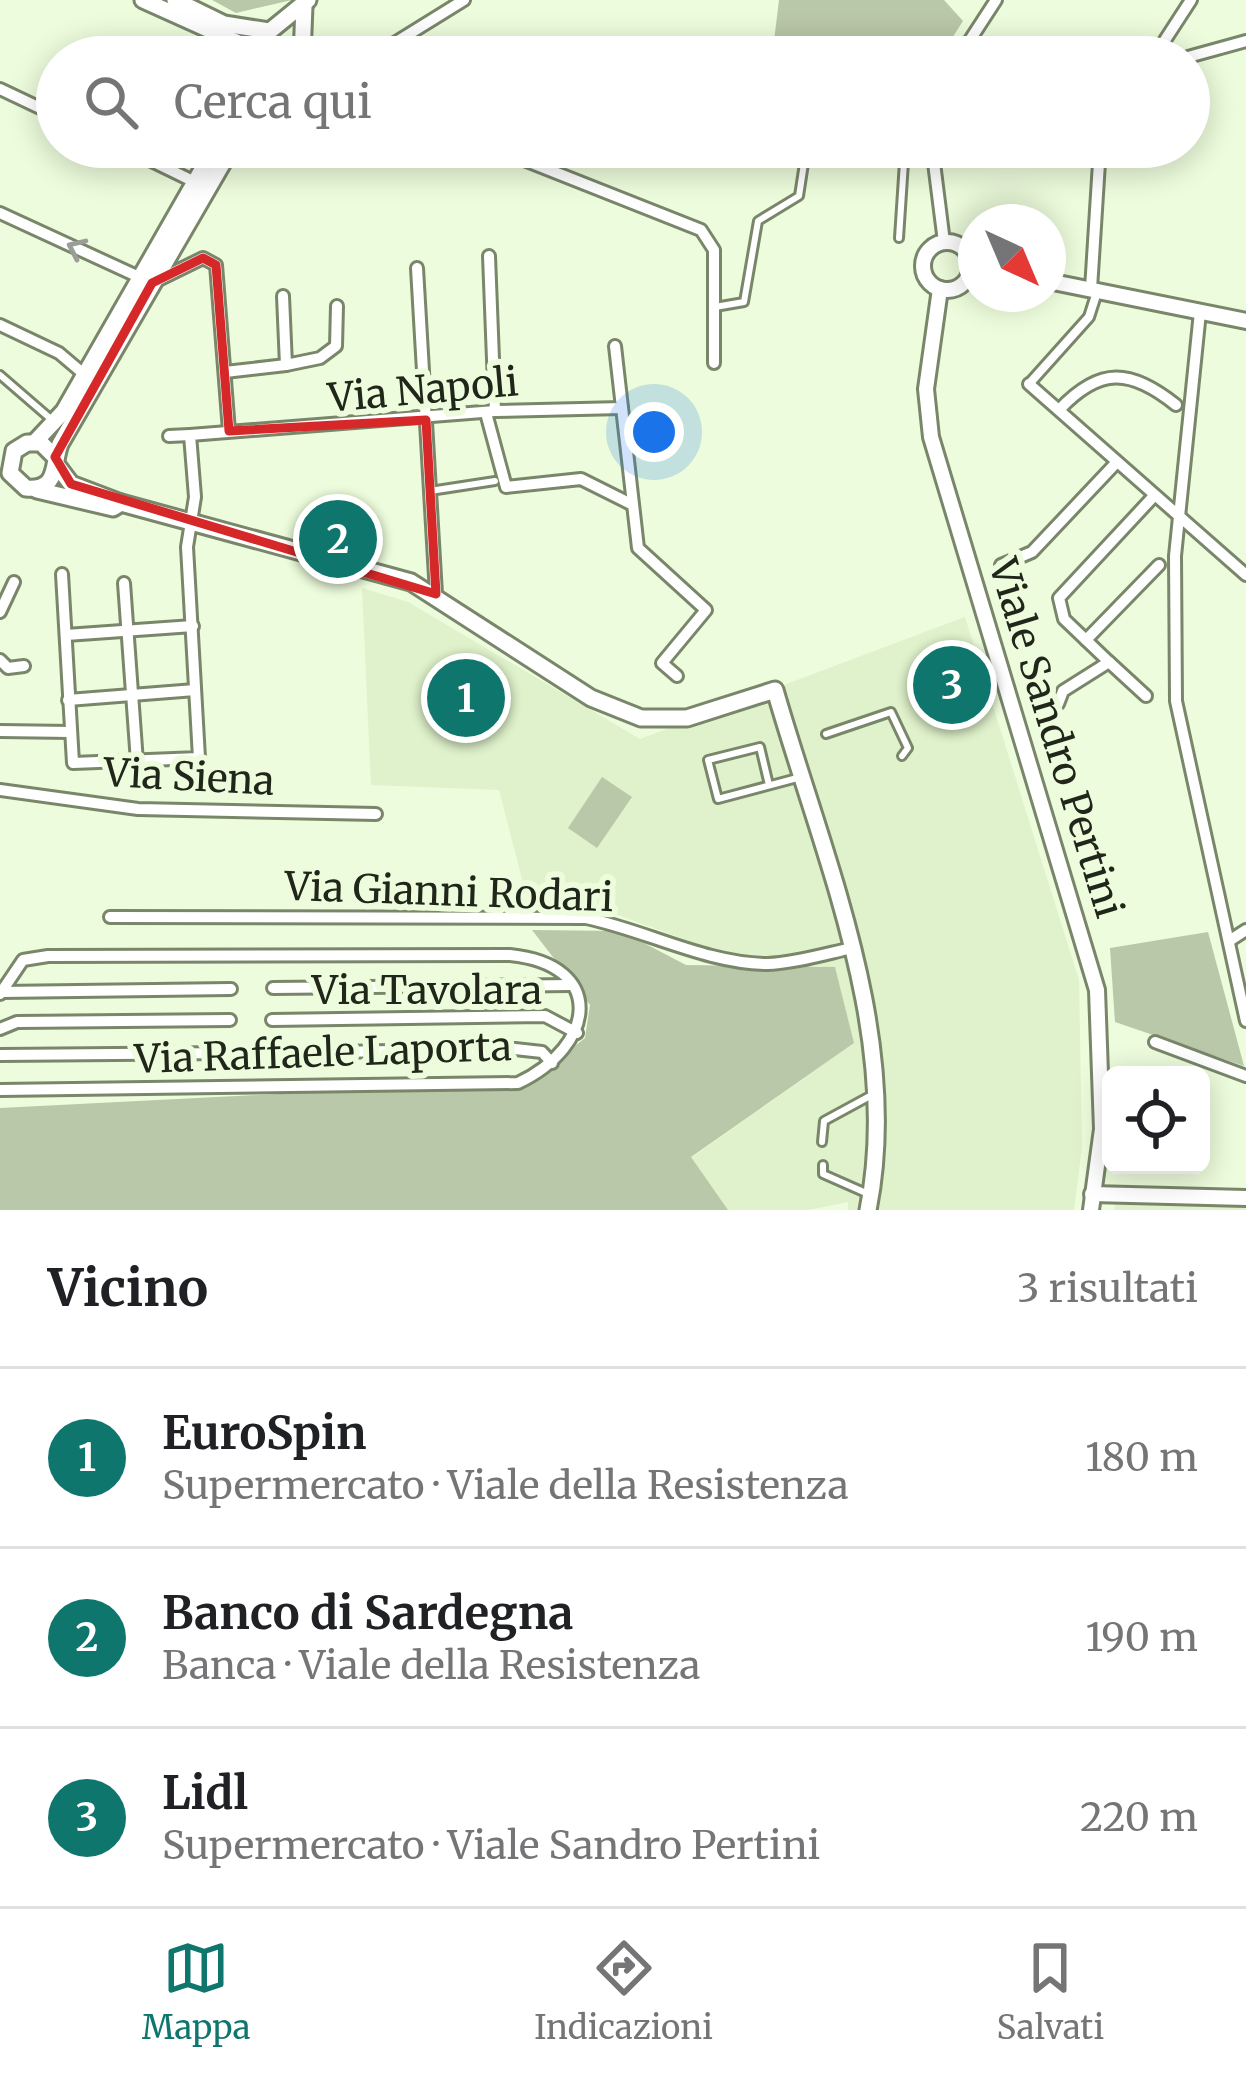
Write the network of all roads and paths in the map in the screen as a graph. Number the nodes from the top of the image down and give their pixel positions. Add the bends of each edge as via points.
1 (143, 0) edge
2 (175, 0) edge
3 (464, 0) edge
4 (996, 0) edge
5 (1191, 0) edge
6 (306, 3) edge
7 (275, 28) junction
8 (221, 36) edge
9 (272, 36) edge
10 (299, 36) edge
11 (306, 36) edge
12 (406, 36) edge
13 (973, 36) edge
14 (1168, 36) edge
15 (1246, 41) edge
16 (1210, 51) edge
17 (0, 89) edge
18 (36, 106) edge
19 (166, 168) edge
20 (207, 168) edge
21 (215, 168) edge
22 (545, 168) edge
23 (803, 168) edge
24 (904, 168) edge
25 (935, 168) edge
26 (1099, 168) edge
27 (201, 185) junction
28 (0, 213) edge
29 (899, 238) dead end
30 (944, 242) junction
31 (958, 246) edge
32 (489, 256) dead end
33 (417, 268) dead end
34 (146, 281) junction
35 (1066, 284) edge
36 (958, 285) edge
37 (940, 289) junction
38 (1095, 290) junction
39 (283, 296) dead end
40 (338, 306) dead end
41 (715, 307) junction
42 (1200, 312) junction
43 (1246, 321) edge
44 (0, 326) edge
45 (615, 346) dead end
46 (715, 363) dead end
47 (286, 364) junction
48 (225, 372) junction
49 (0, 375) edge
50 (85, 375) junction
51 (1029, 384) joint
52 (1176, 405) dead end
53 (622, 408) junction
54 (1059, 410) junction
55 (491, 412) junction
56 (426, 420) junction
57 (55, 423) junction
58 (229, 431) junction
59 (190, 435) junction
60 (169, 436) dead end
61 (35, 442) junction
62 (5, 458) edge
63 (56, 460) junction
64 (1116, 463) junction
65 (0, 480) edge
66 (495, 481) dead end
67 (27, 487) junction
68 (430, 491) junction
69 (1153, 496) junction
70 (121, 503) junction
71 (629, 503) junction
72 (1179, 519) junction
73 (188, 524) junction
74 (1001, 565) dead end
75 (1159, 565) dead end
76 (62, 574) dead end
77 (1246, 575) edge
78 (14, 583) dead end
79 (124, 583) dead end
80 (436, 594) junction
81 (0, 612) edge
82 (194, 626) junction
83 (126, 629) junction
84 (66, 635) junction
85 (1086, 640) junction
86 (0, 660) edge
87 (1108, 662) junction
88 (24, 665) dead end
89 (677, 676) dead end
90 (195, 690) junction
91 (132, 694) junction
92 (1147, 696) dead end
93 (68, 700) junction
94 (1058, 704) dead end
95 (0, 731) edge
96 (71, 732) junction
97 (826, 734) dead end
98 (902, 756) dead end
99 (137, 762) junction
100 (800, 777) junction
101 (770, 785) junction
102 (0, 790) edge
103 (376, 814) dead end
104 (110, 917) dead end
105 (1246, 930) edge
106 (1228, 941) junction
107 (852, 948) junction
108 (570, 985) junction
109 (231, 988) dead end
110 (273, 988) dead end
111 (0, 993) edge
112 (230, 1020) dead end
113 (272, 1020) dead end
114 (1246, 1021) edge
115 (0, 1029) edge
116 (577, 1033) junction
117 (1155, 1042) dead end
118 (232, 1053) dead end
119 (276, 1053) dead end
120 (0, 1055) edge
121 (552, 1063) junction
122 (1246, 1076) edge
123 (0, 1090) edge
124 (873, 1095) junction
125 (822, 1142) dead end
126 (823, 1165) dead end
127 (1246, 1198) edge
128 (1092, 1202) edge
129 (869, 1203) edge
130 (1215, 1203) edge

1 - 8 main road
2 - 7 main road via 224,24
3 - 12 street
4 - 13 street
5 - 14 street
6 - 7 main road
6 - 11 main road
7 - 9 main road
7 - 10 main road via 295,28
15 - 16 street
17 - 18 street
19 - 27 street
20 - 27 main road
21 - 27 main road
22 - 41 street via 710,239
23 - 41 lane via 799,196 758,221 744,302
24 - 29 lane
25 - 30 street
26 - 38 street
27 - 34 main road
34 -> 28 street
30 - 31 street
30 - 37 street via 923,264
32 - 55 street
33 - 56 street
34 - 48 street via 203,258 216,265
34 - 50 main road
34 - 63 main road
35 - 38 street
36 - 37 street
37 - 128 street, Viale Sandro Pertini via 926,389 931,437 1097,990 1102,1130
38 - 42 street
38 - 51 street via 1089,317
39 - 47 street
40 - 47 street via 336,346
41 - 46 street
42 - 43 street
42 - 72 street
44 - 50 street
45 - 53 street
47 - 48 street
48 - 58 street
49 - 57 lane
50 - 57 main road
51 - 54 street
52 - 54 street via 1142,381 1111,377 1077,391
53 - 55 street, Via Napoli
53 - 71 street
54 - 64 street
55 - 56 street, Via Napoli
55 - 71 street via 506,487 581,479
56 - 58 street, Via Napoli
56 - 68 street
57 - 61 main road
58 - 59 street, Via Napoli
59 - 60 street, Via Napoli
59 - 73 street
61 - 62 main road
61 - 63 main road
62 - 67 main road
63 - 67 main road via 53,478
63 - 70 main road via 71,484
64 - 69 street
64 - 74 street via 1032,553
65 - 67 street
66 - 68 lane
67 - 70 main road via 113,508
68 - 80 street
69 - 72 street
69 - 85 street via 1063,590 1058,606
70 - 73 main road
71 - 89 street via 638,548 706,610 662,663
72 - 77 street
72 - 106 street via 1176,701
73 - 80 main road
73 - 82 street
75 - 85 street
76 - 84 street
78 - 81 street
79 - 83 street
80 - 100 main road via 591,698 641,718 687,718 775,690
82 - 83 street
82 - 90 street
83 - 84 street
83 - 91 street
84 - 93 street
85 - 87 street
86 - 88 street via 8,668
87 - 92 street
87 - 94 street via 1063,691
90 - 91 street
90 - 99 street via 199,758
91 - 93 street
91 - 99 street
93 - 96 street
95 - 96 street
96 - 99 street via 74,763
97 - 98 lane via 891,712 908,748
100 - 101 lane
100 - 107 main road
101 - 101 lane via 760,747 708,760 718,799
102 - 103 street, Via Siena via 138,809
104 - 107 street, Via Gianni Rodari via 586,918 768,964
105 - 106 street
106 - 114 street
107 - 124 main road
108 - 110 street
108 - 111 street via 548,963 510,955 47,956 23,960
108 - 116 street via 580,1006
109 - 111 street
112 - 115 street via 17,1022
113 - 116 street, Via Tavolara via 545,1016
116 - 121 street, Via Raffaele Laporta
117 - 122 street
118 - 120 street
119 - 121 street via 515,1049 542,1052
121 - 123 street, Via Raffaele Laporta via 518,1083
124 - 125 lane via 824,1121
124 - 129 main road
126 - 129 lane via 823,1174
127 - 130 street
128 - 130 street

